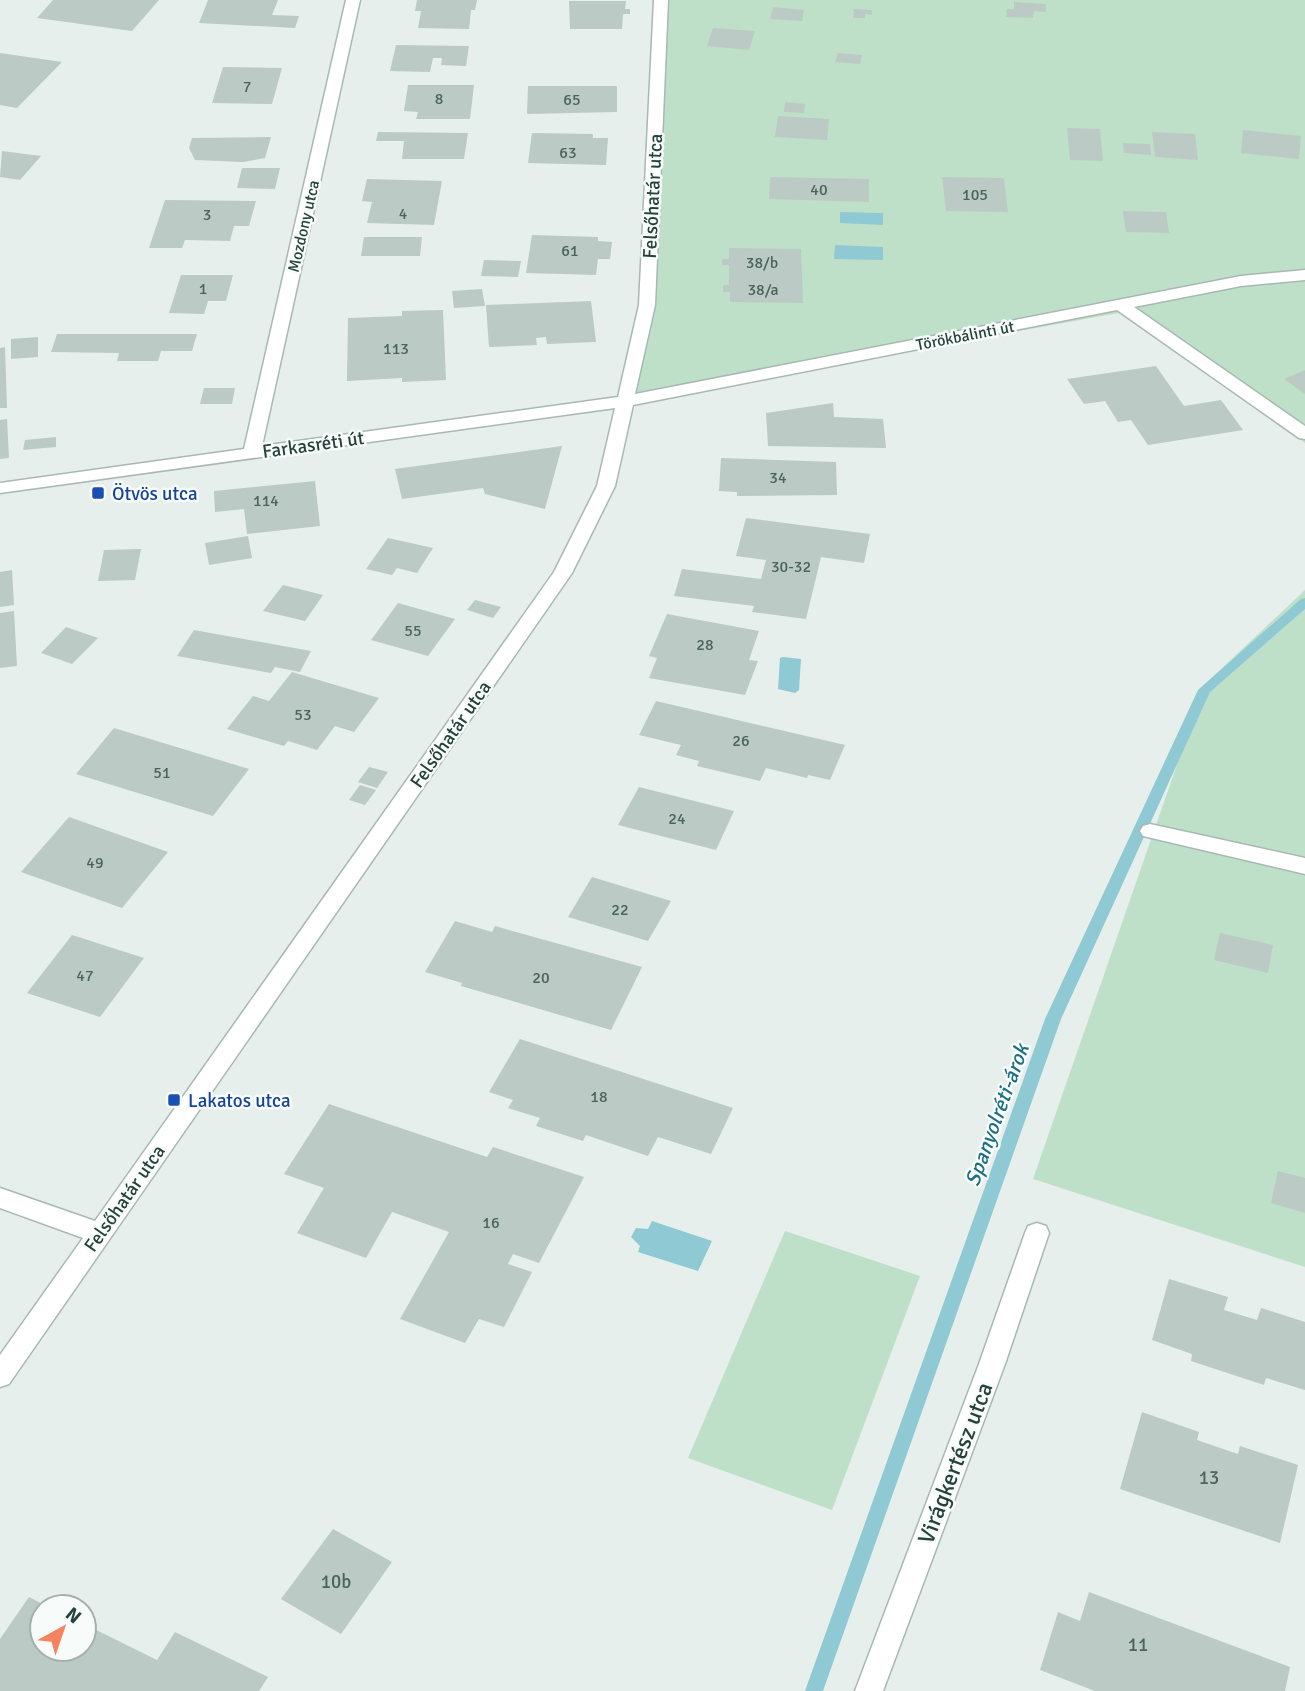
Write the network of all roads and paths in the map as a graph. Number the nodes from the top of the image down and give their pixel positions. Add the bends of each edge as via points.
1 (353, 0) edge
2 (661, 0) edge
3 (1305, 275) edge
4 (1121, 305) junction
5 (626, 401) junction
6 (1305, 433) edge
7 (252, 453) junction
8 (0, 488) edge
9 (1150, 831) dead end
10 (1305, 866) edge
11 (0, 1198) edge
12 (99, 1233) junction
13 (1037, 1233) dead end
14 (0, 1376) edge
15 (869, 1691) edge

1 - 7 street, Mozdony utca
2 - 5 street, Felsőhatár utca via 647,305
3 - 4 street, Törökbálinti út via 1241,281
4 - 5 street, Törökbálinti út
4 - 6 street
5 - 7 street, Farkasréti út
5 - 12 street, Felsőhatár utca via 606,486 563,573
7 - 8 street, Farkasréti út
9 - 10 street
11 - 12 street
12 - 14 street, Felsőhatár utca
13 - 15 street, Virágkertész utca

